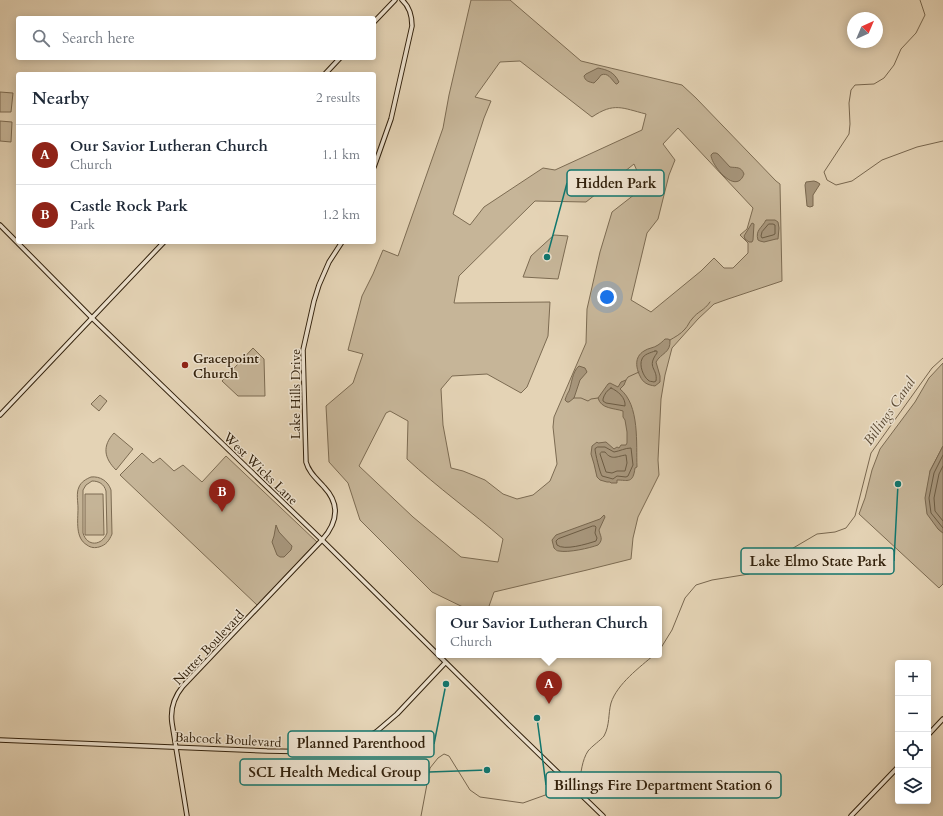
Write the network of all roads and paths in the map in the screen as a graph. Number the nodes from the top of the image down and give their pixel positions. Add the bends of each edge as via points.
1 (395, 0) edge
2 (402, 0) edge
3 (376, 20) edge
4 (338, 60) edge
5 (327, 72) edge
6 (376, 161) edge
7 (0, 225) edge
8 (16, 241) edge
9 (19, 244) edge
10 (162, 244) edge
11 (341, 244) edge
12 (92, 318) junction
13 (0, 415) edge
14 (322, 540) junction
15 (436, 653) edge
16 (441, 658) edge
17 (446, 663) junction
18 (943, 719) edge
19 (931, 732) edge
20 (0, 740) edge
21 (175, 747) junction
22 (897, 768) edge
23 (187, 816) edge
24 (603, 816) edge
25 (851, 816) edge

1 - 3 street
2 - 6 street via 410,10 412,26 391,119
4 - 5 street
7 - 8 street, West Wicks Lane
9 - 12 street, West Wicks Lane
10 - 12 street
11 - 14 street, Lake Hills Drive via 318,285 303,350 306,462 311,473 328,491 335,508 332,526
12 - 13 street
12 - 14 street, West Wicks Lane
14 - 15 street, West Wicks Lane
14 - 21 street, Nutter Boulevard via 180,691 171,712
16 - 17 street, West Wicks Lane
17 - 21 street, Babcock Boulevard via 384,726 367,738 346,747 312,752
17 - 24 street, West Wicks Lane
18 - 19 street
20 - 21 street, Babcock Boulevard
21 - 23 street, Nutter Boulevard
22 - 25 street

